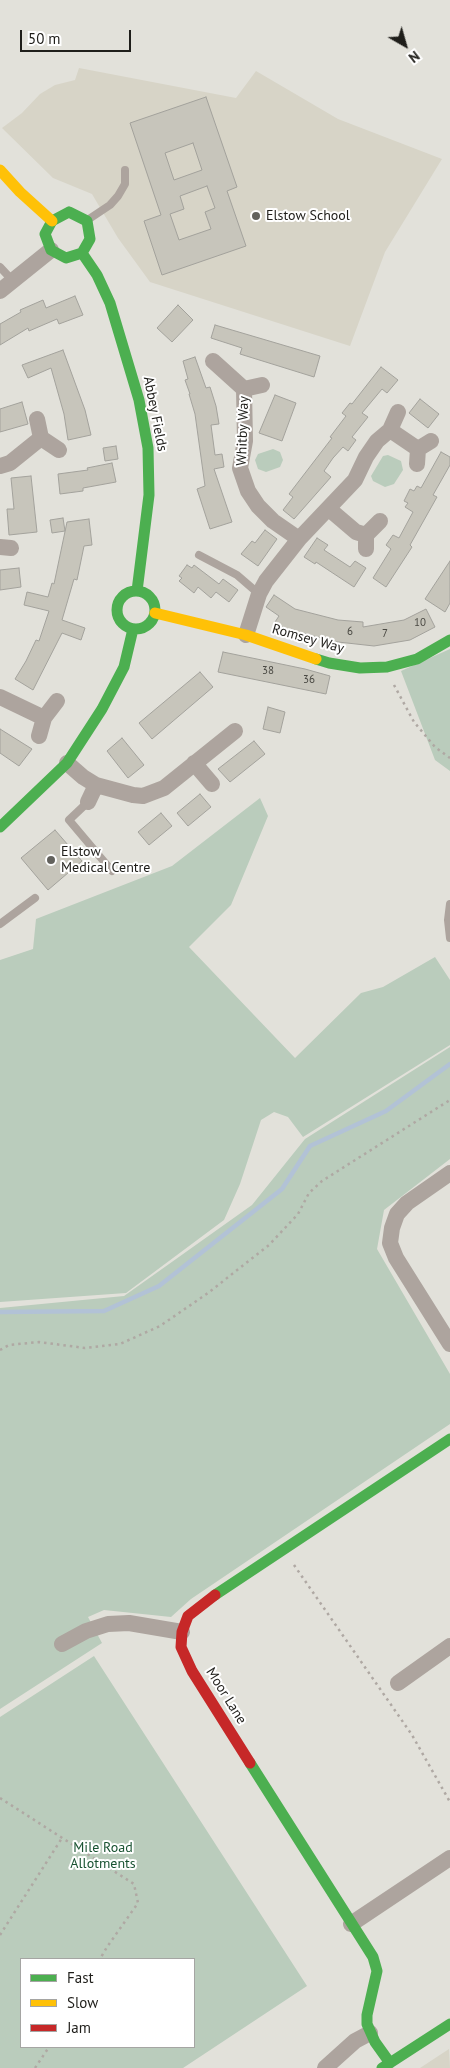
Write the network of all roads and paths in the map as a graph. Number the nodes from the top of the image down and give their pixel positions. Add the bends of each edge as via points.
1 (0, 170) edge
2 (125, 170) dead end
3 (52, 220) junction
4 (87, 221) junction
5 (51, 250) junction
6 (82, 253) junction
7 (0, 267) edge
8 (6, 286) edge
9 (213, 361) dead end
10 (262, 386) dead end
11 (244, 389) junction
12 (398, 412) dead end
13 (37, 419) dead end
14 (390, 430) junction
15 (42, 438) junction
16 (59, 450) dead end
17 (422, 451) dead end
18 (0, 466) edge
19 (329, 509) junction
20 (380, 520) dead end
21 (299, 539) junction
22 (199, 555) dead end
23 (136, 591) junction
24 (259, 594) junction
25 (155, 613) junction
26 (133, 629) junction
27 (246, 635) junction
28 (450, 640) edge
29 (387, 667) junction
30 (0, 697) edge
31 (57, 701) dead end
32 (44, 718) junction
33 (235, 731) dead end
34 (39, 736) dead end
35 (450, 758) edge
36 (66, 763) junction
37 (194, 763) junction
38 (212, 784) dead end
39 (96, 785) junction
40 (88, 802) joint
41 (0, 827) edge
42 (112, 871) dead end
43 (35, 898) dead end
44 (450, 904) edge
45 (0, 924) edge
46 (450, 938) edge
47 (450, 1100) edge
48 (450, 1173) edge
49 (450, 1344) edge
50 (0, 1350) edge
51 (450, 1439) edge
52 (284, 1549) junction
53 (182, 1632) junction
54 (62, 1644) dead end
55 (450, 1646) edge
56 (398, 1683) dead end
57 (0, 1798) edge
58 (450, 1802) edge
59 (62, 1838) junction
60 (450, 1858) edge
61 (351, 1924) junction
62 (0, 1935) edge
63 (101, 1958) edge
64 (450, 2024) edge
65 (370, 2033) junction
66 (48, 2048) edge
67 (386, 2066) edge
68 (34, 2068) edge
69 (325, 2068) edge

1 - 3 street
2 - 4 lane via 125,184 118,196
3 - 4 street via 69,212
3 - 5 street via 44,234
4 - 6 street via 90,239
5 - 6 street via 66,258
5 - 8 street
6 - 23 street, Abbey Fields via 97,274 110,303 139,400 148,448 149,495
7 - 8 lane
9 - 11 street, Whitby Way
10 - 11 street, Whitby Way
11 - 21 street, Whitby Way via 245,441 240,468 248,491 273,521
12 - 14 street
13 - 15 street
14 - 17 street
14 - 19 street via 377,442 355,480
15 - 16 street
15 - 18 street via 10,463
19 - 20 street via 366,542
19 - 21 street
21 - 24 street
22 - 24 lane via 237,576
23 - 25 street via 148,595 155,606
23 - 26 street via 120,600 117,612 122,624
24 - 27 street
25 - 26 street via 145,628
25 - 27 street, Romsey Way
26 - 36 street via 124,667 102,709
27 - 29 street, Romsey Way via 329,663 360,668
28 - 29 street, Romsey Way via 417,659
29 - 35 path via 414,722 435,747
30 - 32 street
31 - 32 street
32 - 34 street
33 - 37 street
36 - 39 street
36 - 41 street
37 - 38 street
37 - 39 street via 164,788 144,796
39 - 40 street
40 - 42 lane via 69,820
43 - 45 lane
44 - 46 lane
47 - 50 path via 322,1181 309,1194 298,1214 269,1245 208,1294 160,1326 120,1344 85,1348 39,1342 9,1345
48 - 49 street via 407,1203 397,1214 390,1243 396,1258
51 - 52 street
52 - 53 street via 200,1605 188,1616
52 - 58 path via 412,1735
53 - 54 street via 129,1623 108,1624
53 - 61 street, Moor Lane via 181,1647 192,1671
55 - 56 street
57 - 59 path
59 - 62 path
59 - 63 path via 134,1884 138,1903
60 - 61 street
61 - 65 street, Moor Lane via 376,1964 367,2015
64 - 67 street
65 - 67 street
65 - 69 street via 355,2041
66 - 68 path

